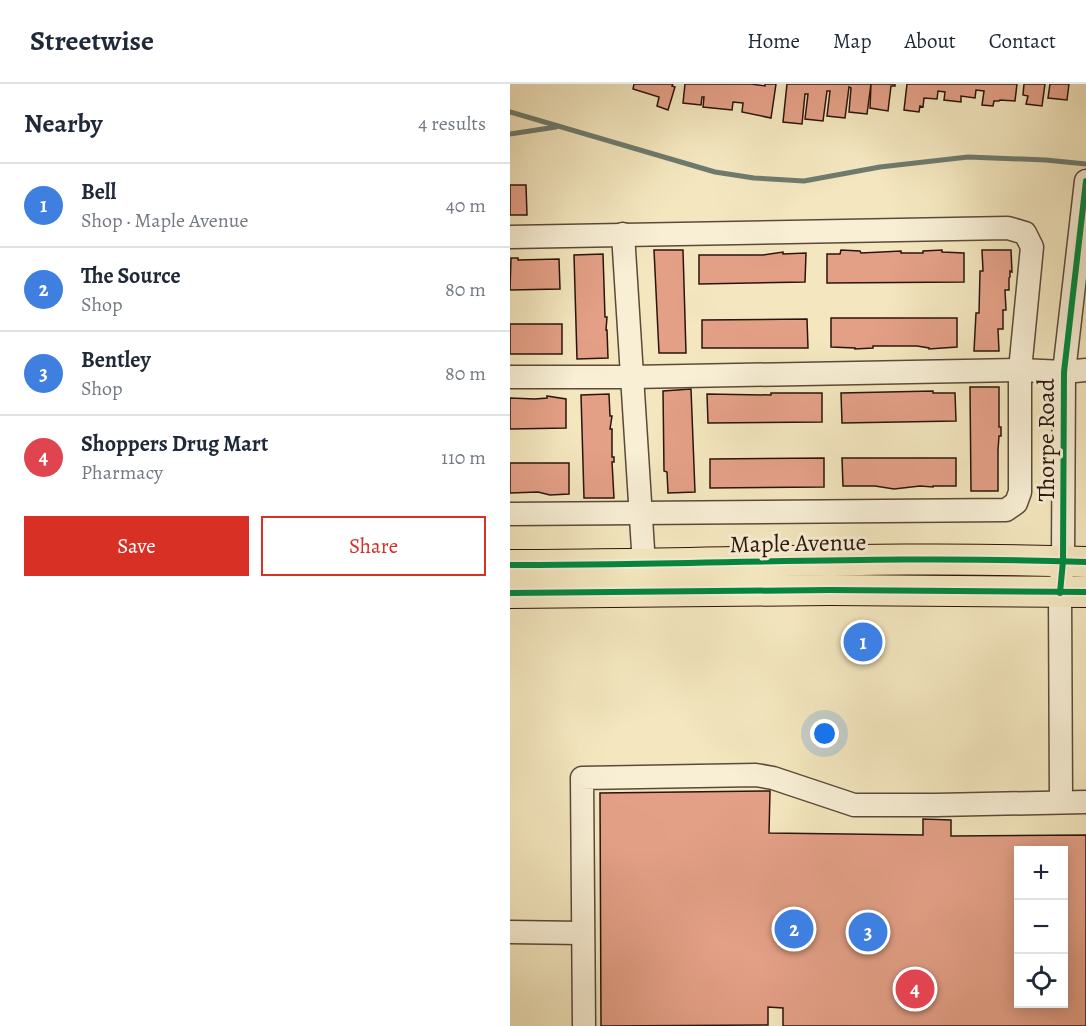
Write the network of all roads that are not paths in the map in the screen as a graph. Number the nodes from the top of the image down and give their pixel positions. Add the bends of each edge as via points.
1 (1085, 186) edge
2 (623, 234) junction
3 (510, 237) edge
4 (1020, 370) junction
5 (1075, 371) edge
6 (510, 377) edge
7 (632, 377) junction
8 (510, 514) edge
9 (640, 514) junction
10 (1075, 561) edge
11 (510, 565) edge
12 (644, 565) junction
13 (510, 593) edge
14 (1073, 593) edge
15 (1061, 802) junction
16 (1086, 802) edge
17 (510, 932) edge
18 (582, 933) junction
19 (584, 1026) edge

1 - 5 street, Thorpe Road
2 - 3 street
2 - 4 street via 1008,228 1026,233 1032,247
2 - 7 street
4 - 5 street
4 - 7 street
4 - 9 street via 1020,492 1016,503 1006,510
5 - 10 street, Thorpe Road
6 - 7 street
7 - 9 street
8 - 9 street
9 - 12 street
10 - 12 main road, Maple Avenue via 800,560
10 - 14 street, Thorpe Road
11 - 12 main road, Maple Avenue
13 - 14 main road, Maple Avenue
14 - 15 street, Thorpe Road
15 - 16 street
15 - 18 street via 854,805 756,776 582,778
17 - 18 street
18 - 19 street

